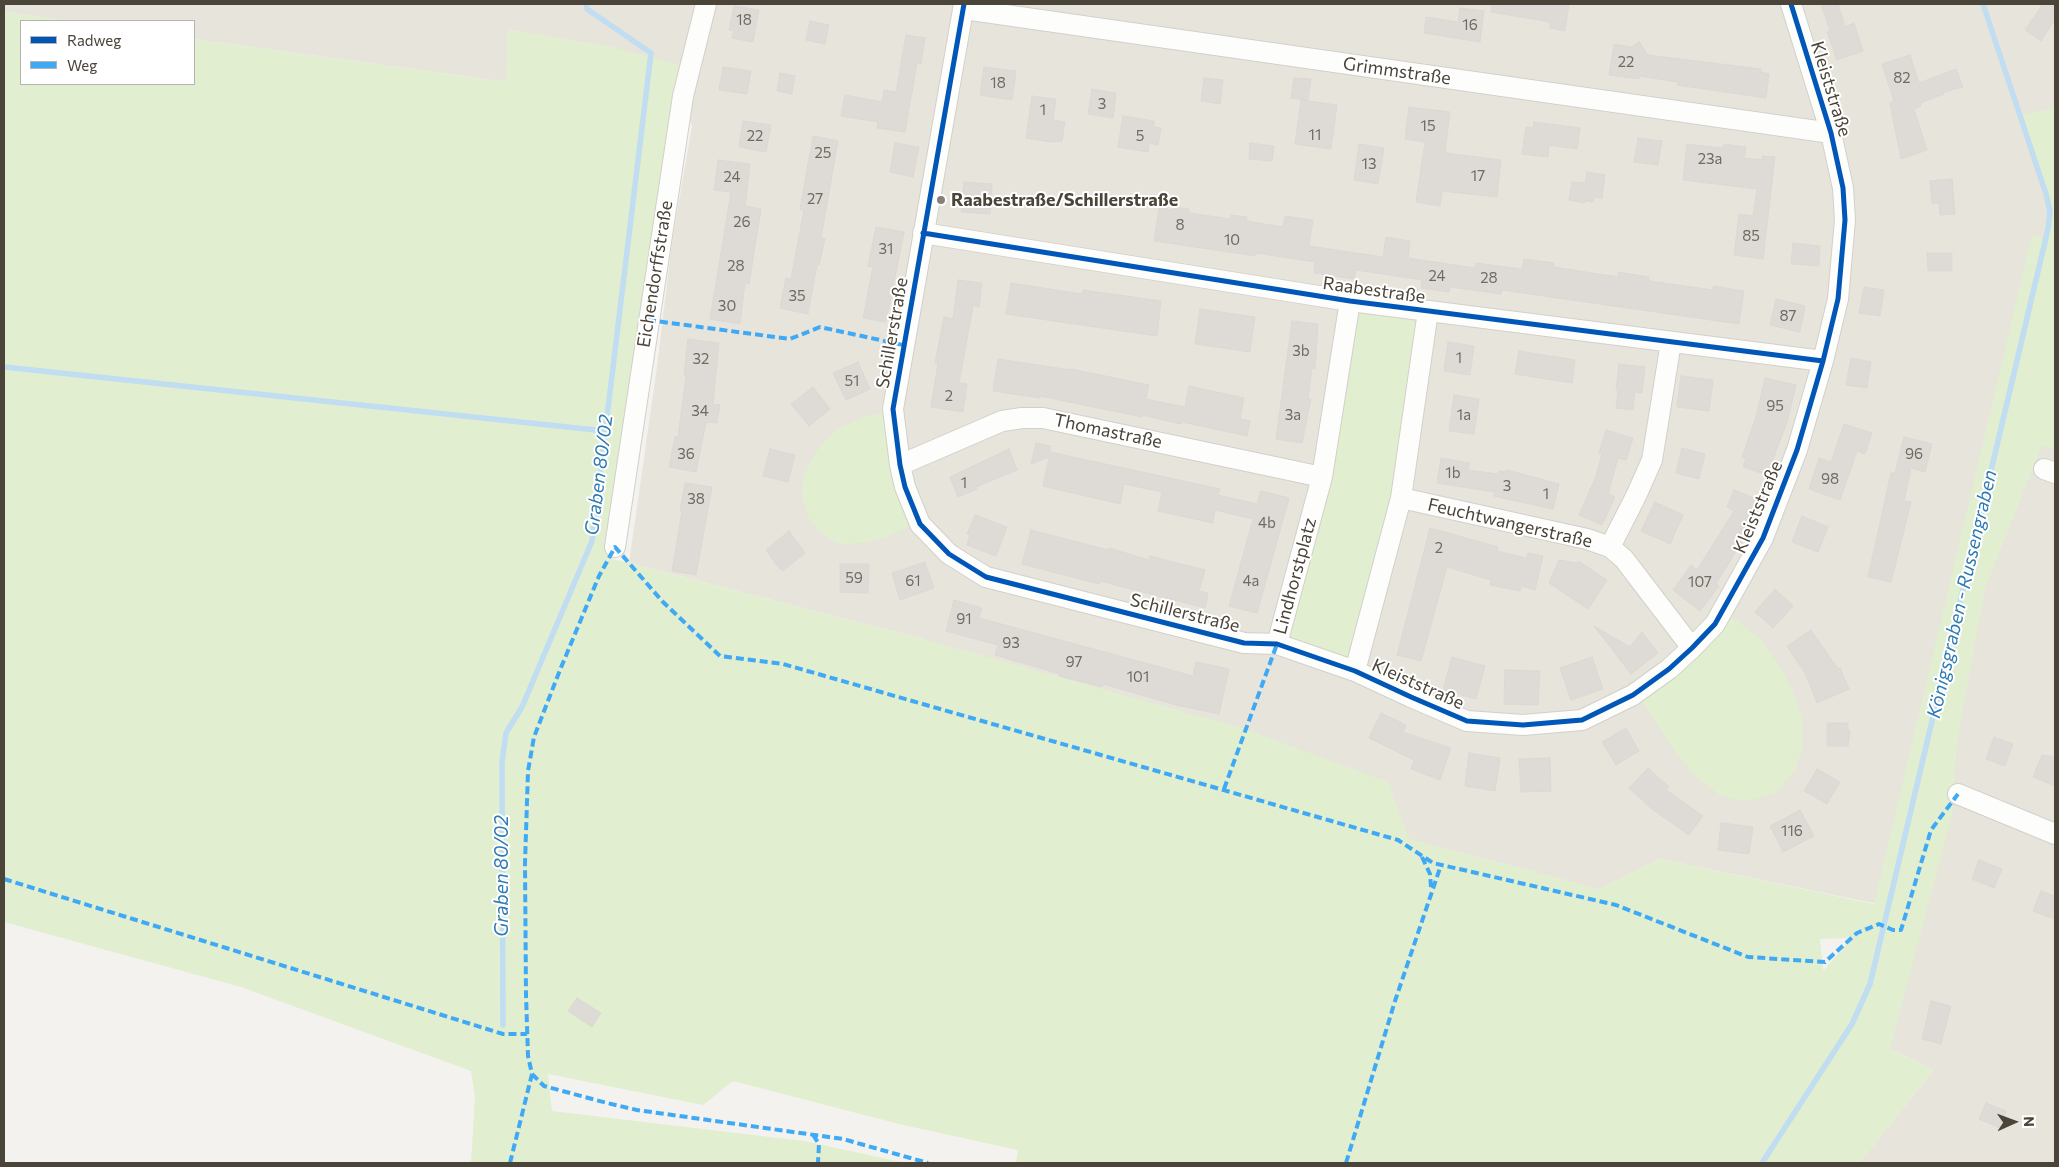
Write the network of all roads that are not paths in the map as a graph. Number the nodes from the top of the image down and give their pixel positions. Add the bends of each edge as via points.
1 (706, 4) edge
2 (1791, 4) edge
3 (964, 6) edge
4 (1831, 133) junction
5 (923, 233) junction
6 (1350, 301) junction
7 (1428, 312) junction
8 (1671, 342) junction
9 (1822, 361) junction
10 (900, 465) junction
11 (1322, 477) junction
12 (1401, 498) junction
13 (615, 547) dead end
14 (1610, 547) junction
15 (1277, 644) junction
16 (1692, 648) junction
17 (1355, 671) junction
18 (1958, 794) dead end
19 (2055, 834) edge

1 - 13 street, Eichendorffstraße via 683,96
2 - 4 street, Kleiststraße
3 - 4 street, Grimmstraße
3 - 5 street, Schillerstraße
4 - 9 street, Kleiststraße via 1843,188 1845,220 1838,299
5 - 6 street, Raabestraße
5 - 10 street, Schillerstraße via 893,409
6 - 7 street, Raabestraße
6 - 11 street, Lindhorstplatz
7 - 8 street, Raabestraße
7 - 12 street
8 - 9 street, Raabestraße
8 - 14 street via 1652,460
9 - 16 street, Kleiststraße via 1797,450 1764,538 1715,624
10 - 11 street, Thomastraße via 1002,421 1043,418
10 - 15 street, Schillerstraße via 920,524 949,554 986,577 1244,642
11 - 15 street, Lindhorstplatz
12 - 14 street, Feuchtwangerstraße via 1587,539
12 - 17 street
14 - 16 street, Feuchtwangerstraße via 1624,559
15 - 17 street, Lindhorstplatz
16 - 17 street, Kleiststraße via 1633,694 1582,720 1523,725 1467,721
18 - 19 street

